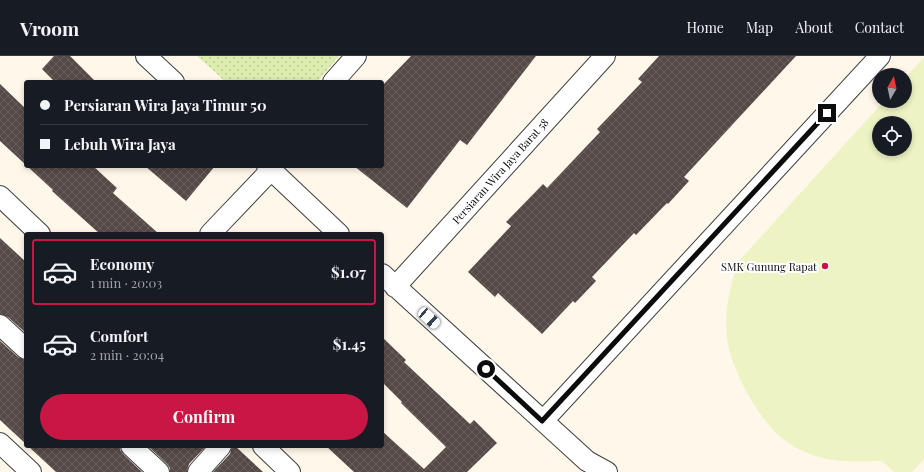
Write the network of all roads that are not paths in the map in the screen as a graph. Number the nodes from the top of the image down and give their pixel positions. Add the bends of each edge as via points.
1 (146, 56) edge
2 (356, 56) edge
3 (605, 56) edge
4 (880, 56) edge
5 (172, 80) edge
6 (335, 80) edge
7 (269, 168) edge
8 (0, 196) edge
9 (38, 232) edge
10 (212, 232) edge
11 (337, 232) edge
12 (389, 281) edge
13 (0, 325) edge
14 (24, 347) edge
15 (542, 421) junction
16 (0, 442) edge
17 (133, 448) edge
18 (219, 448) edge
19 (265, 448) edge
20 (31, 472) edge
21 (158, 472) edge
22 (198, 472) edge
23 (290, 472) edge
24 (607, 472) edge

1 - 5 street
2 - 6 street
3 - 12 street, Persiaran Wira Jaya Barat 58
4 - 15 street
7 - 10 street
7 - 11 street
8 - 9 street
12 - 15 street
13 - 14 street
15 - 24 street via 587,461
16 - 20 street
17 - 21 street
18 - 22 street
19 - 23 street

